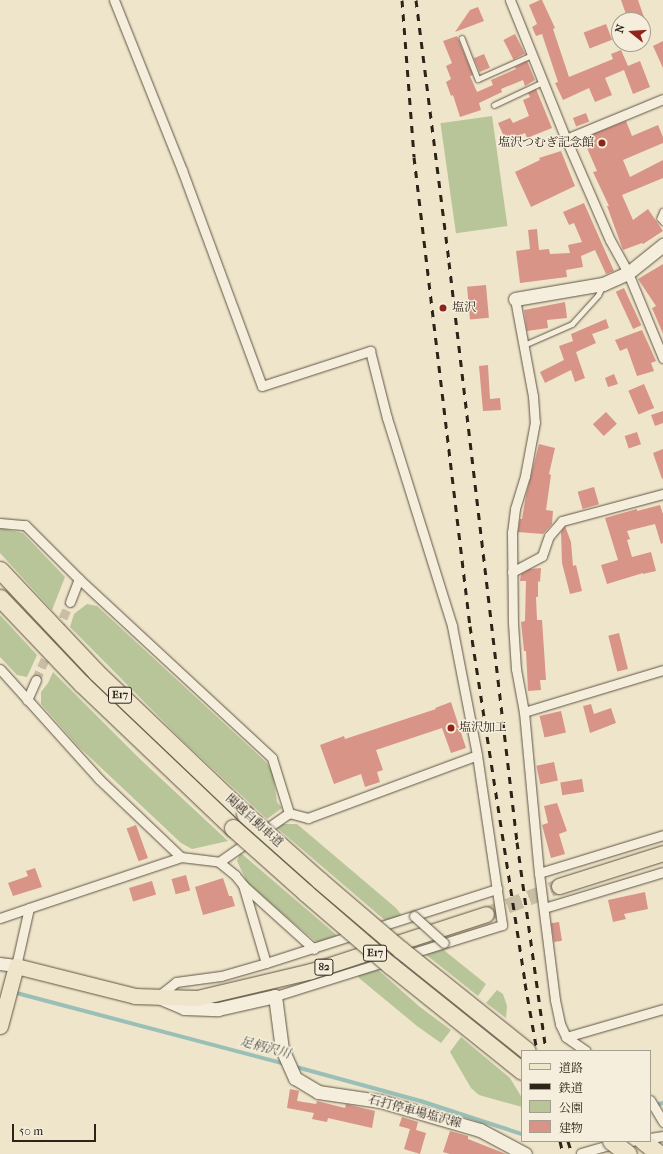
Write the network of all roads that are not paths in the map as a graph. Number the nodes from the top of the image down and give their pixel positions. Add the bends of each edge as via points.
1 (114, 0) edge
2 (510, 0) edge
3 (462, 38) dead end
4 (532, 55) junction
5 (543, 82) junction
6 (663, 98) edge
7 (494, 105) dead end
8 (566, 139) junction
9 (663, 211) edge
10 (663, 222) edge
11 (663, 245) edge
12 (628, 273) junction
13 (603, 284) junction
14 (515, 299) joint
15 (524, 345) junction
16 (663, 358) edge
17 (663, 494) edge
18 (0, 523) edge
19 (0, 570) edge
20 (512, 572) junction
21 (79, 580) junction
22 (0, 598) edge
23 (70, 602) tunnel mouth
24 (0, 669) edge
25 (663, 670) edge
26 (36, 680) tunnel mouth
27 (27, 700) junction
28 (524, 712) junction
29 (477, 755) junction
30 (289, 813) junction
31 (663, 835) edge
32 (663, 853) edge
33 (181, 857) junction
34 (219, 862) junction
35 (663, 872) edge
36 (539, 873) junction
37 (243, 885) junction
38 (559, 886) tunnel mouth
39 (497, 889) junction
40 (29, 908) junction
41 (544, 908) junction
42 (486, 914) tunnel mouth
43 (414, 916) junction
44 (0, 918) edge
45 (444, 943) junction
46 (314, 949) junction
47 (266, 963) junction
48 (0, 964) edge
49 (16, 966) junction
50 (276, 996) junction
51 (157, 997) junction
52 (663, 1009) edge
53 (0, 1026) edge
54 (566, 1037) junction
55 (526, 1050) edge
56 (585, 1050) edge
57 (521, 1070) edge
58 (651, 1102) edge
59 (663, 1122) edge
60 (663, 1136) edge
61 (651, 1138) edge
62 (629, 1142) edge
63 (644, 1142) edge
64 (607, 1147) edge
65 (581, 1153) dead end
66 (525, 1154) edge
67 (628, 1154) edge
68 (660, 1154) edge

1 - 29 street via 182,170 262,386 370,351 387,418 452,626
2 - 4 street
3 - 4 lane via 478,79
4 - 5 street
5 - 7 lane
5 - 8 street
6 - 8 street
8 - 12 street via 610,240
9 - 10 lane via 660,218
11 - 12 main road
12 - 13 main road
12 - 16 street
13 - 14 main road
13 - 15 lane via 598,295 572,324
14 - 15 street
15 - 20 street via 535,422 515,509
17 - 20 street via 562,521 549,536 542,556
18 - 21 street via 25,525
19 - 55 highway, 関越自動車道 / E17, bridge via 96,672 245,814 401,950
20 - 28 street via 516,669
21 - 23 street
21 - 30 street via 272,758
22 - 57 highway, 関越自動車道 / E17, bridge via 82,684 306,894
24 - 27 street
25 - 28 street
26 - 27 street
27 - 33 street via 99,779
28 - 36 street
29 - 30 street via 308,818
29 - 39 street
30 - 34 street
31 - 36 street
32 - 38 main road
33 - 34 street
33 - 40 street
34 - 37 street
35 - 41 street
36 - 41 street
37 - 46 street
37 - 47 street
39 - 43 street
39 - 45 street via 502,925
40 - 44 street
40 - 49 street
41 - 54 street via 555,1000 560,1024
42 - 51 main road, 82 via 312,971 197,998
43 - 45 street, bridge
43 - 46 street
45 - 50 street
46 - 47 street
47 - 51 street via 221,976 176,982
48 - 49 street
49 - 51 main road, 82 via 135,996
49 - 53 main road
50 - 51 main road via 218,1009 184,1008
50 - 66 main road, 石打停車場塩沢線 via 282,1049 295,1078 318,1092 380,1101 480,1130
52 - 54 street
54 - 56 street
58 - 59 street
60 - 61 street
62 - 64 street
63 - 68 highway
64 - 65 street
64 - 67 highway, bridge

